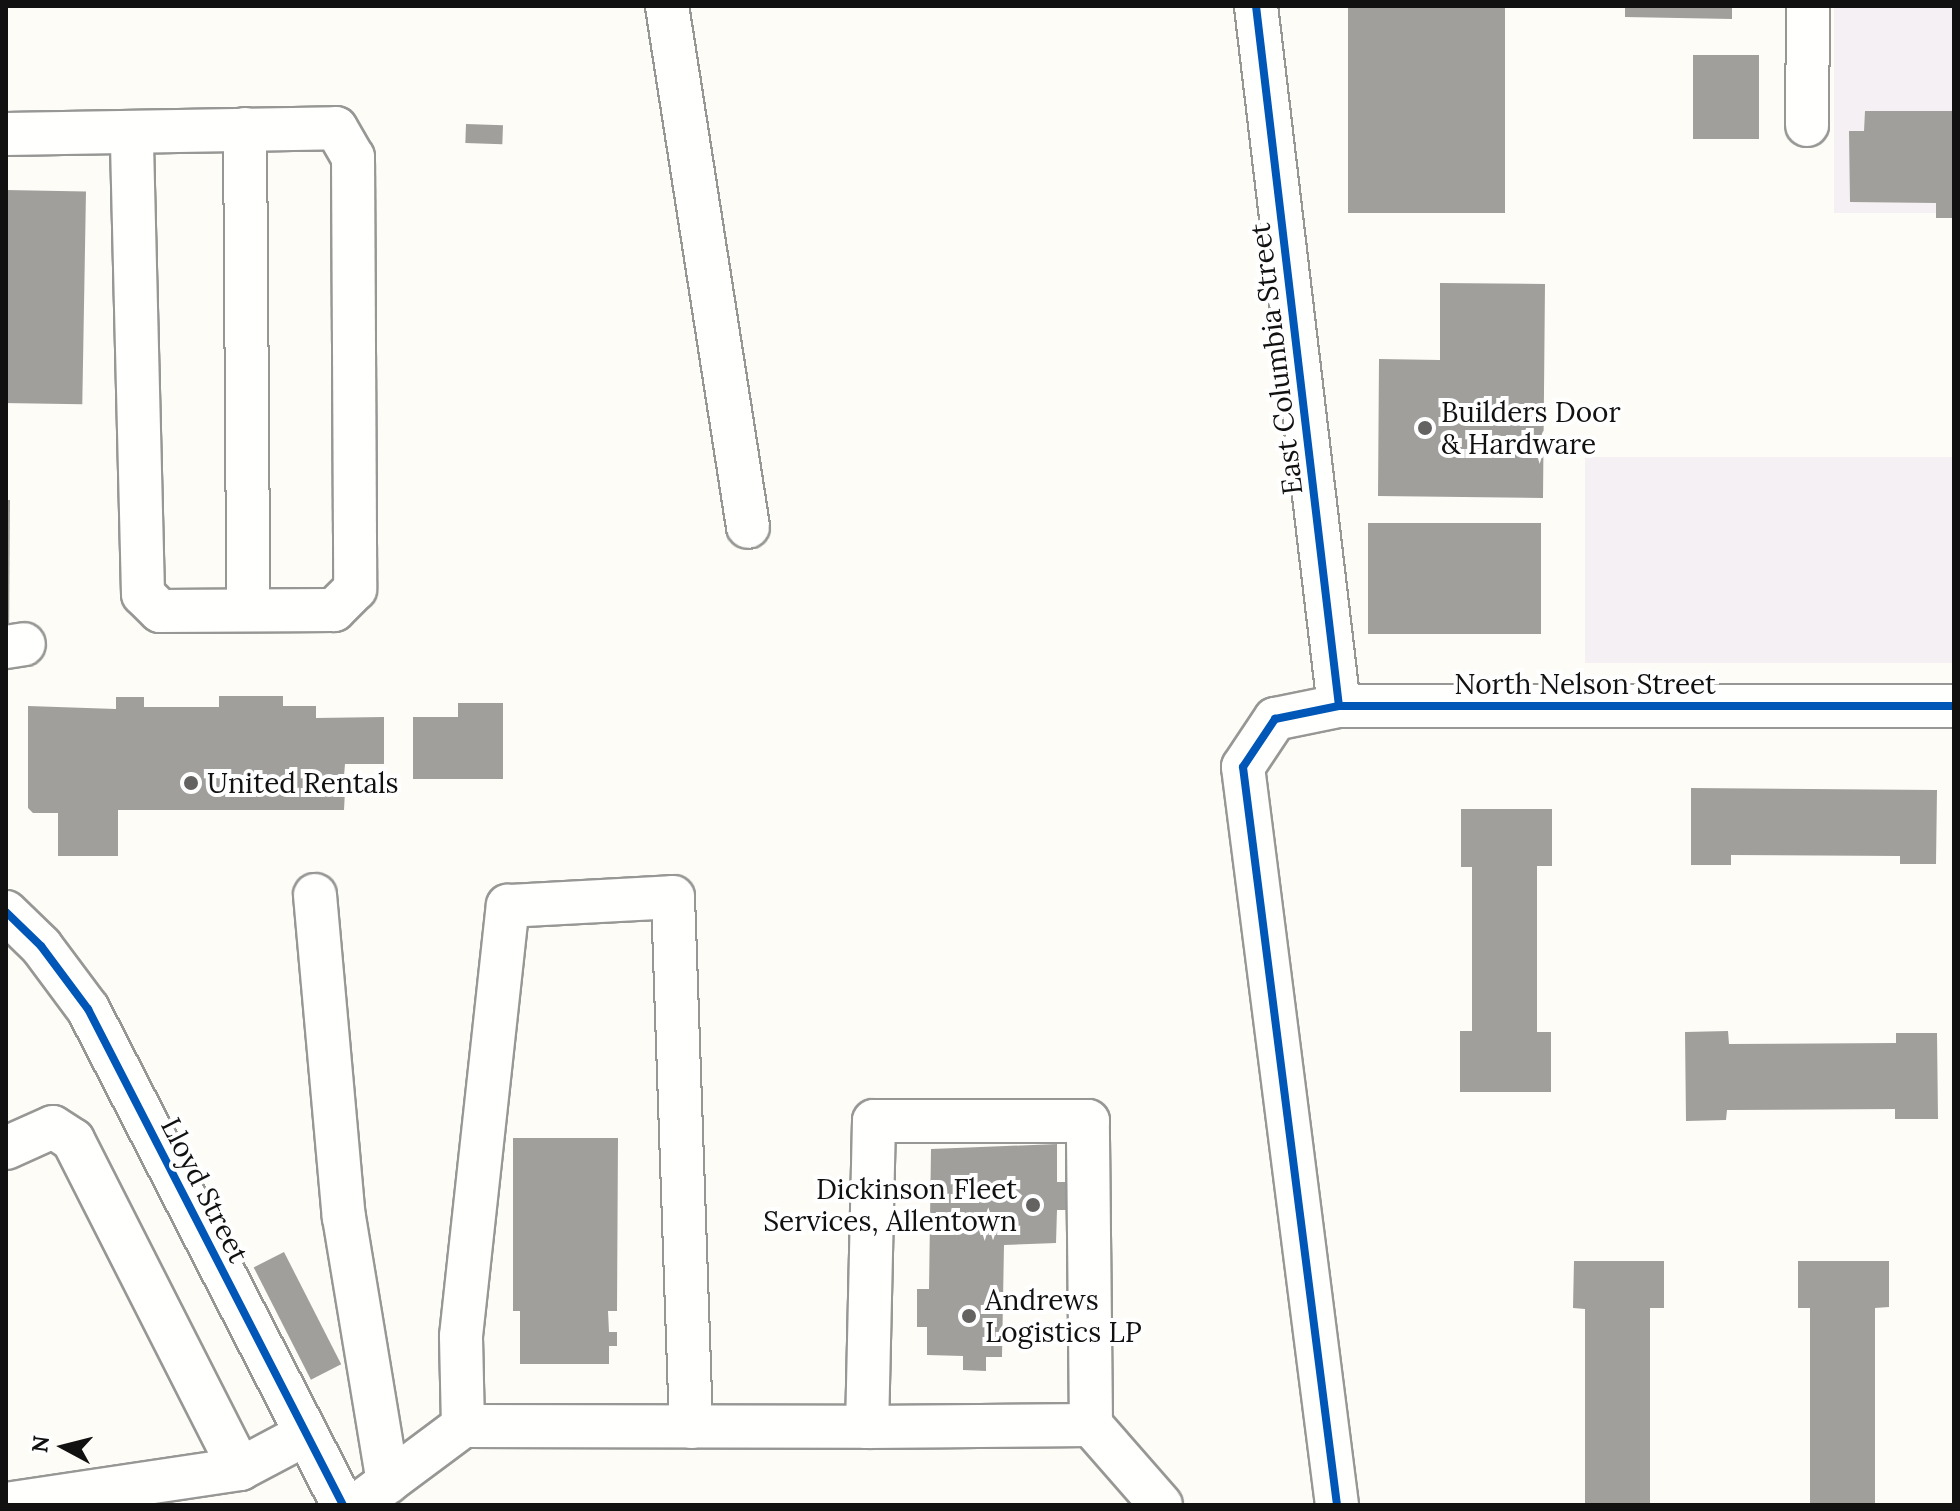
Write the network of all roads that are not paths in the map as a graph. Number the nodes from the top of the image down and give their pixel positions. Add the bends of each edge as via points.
1 (667, 6) edge
2 (1256, 6) edge
3 (1808, 6) edge
4 (1807, 125) dead end
5 (245, 129) junction
6 (132, 132) junction
7 (6, 134) edge
8 (748, 527) dead end
9 (248, 610) junction
10 (1339, 706) junction
11 (1954, 706) edge
12 (315, 895) dead end
13 (6, 912) edge
14 (6, 1148) edge
15 (1091, 1425) junction
16 (463, 1426) junction
17 (691, 1427) junction
18 (867, 1427) junction
19 (306, 1434) junction
20 (240, 1469) junction
21 (372, 1493) edge
22 (6, 1504) edge
23 (343, 1505) edge
24 (1161, 1505) edge
25 (1337, 1505) edge

1 - 8 street
2 - 10 street, East Columbia Street
3 - 4 street
5 - 6 street
5 - 9 street
5 - 9 street via 336,128 353,157 355,589 334,610
6 - 7 street
6 - 9 street via 143,594 160,611
10 - 11 street, North Nelson Street
10 - 25 street, North Nelson Street via 1275,719 1243,767
12 - 21 street
13 - 19 street, Lloyd Street via 41,946 88,1009
14 - 20 street via 53,1127 73,1140
15 - 18 street
15 - 18 street via 1088,1121 874,1121
15 - 24 street
16 - 17 street
16 - 17 street via 461,1336 508,906 673,897
16 - 21 street
17 - 18 street
19 - 20 street
19 - 23 street, Lloyd Street
20 - 22 street

